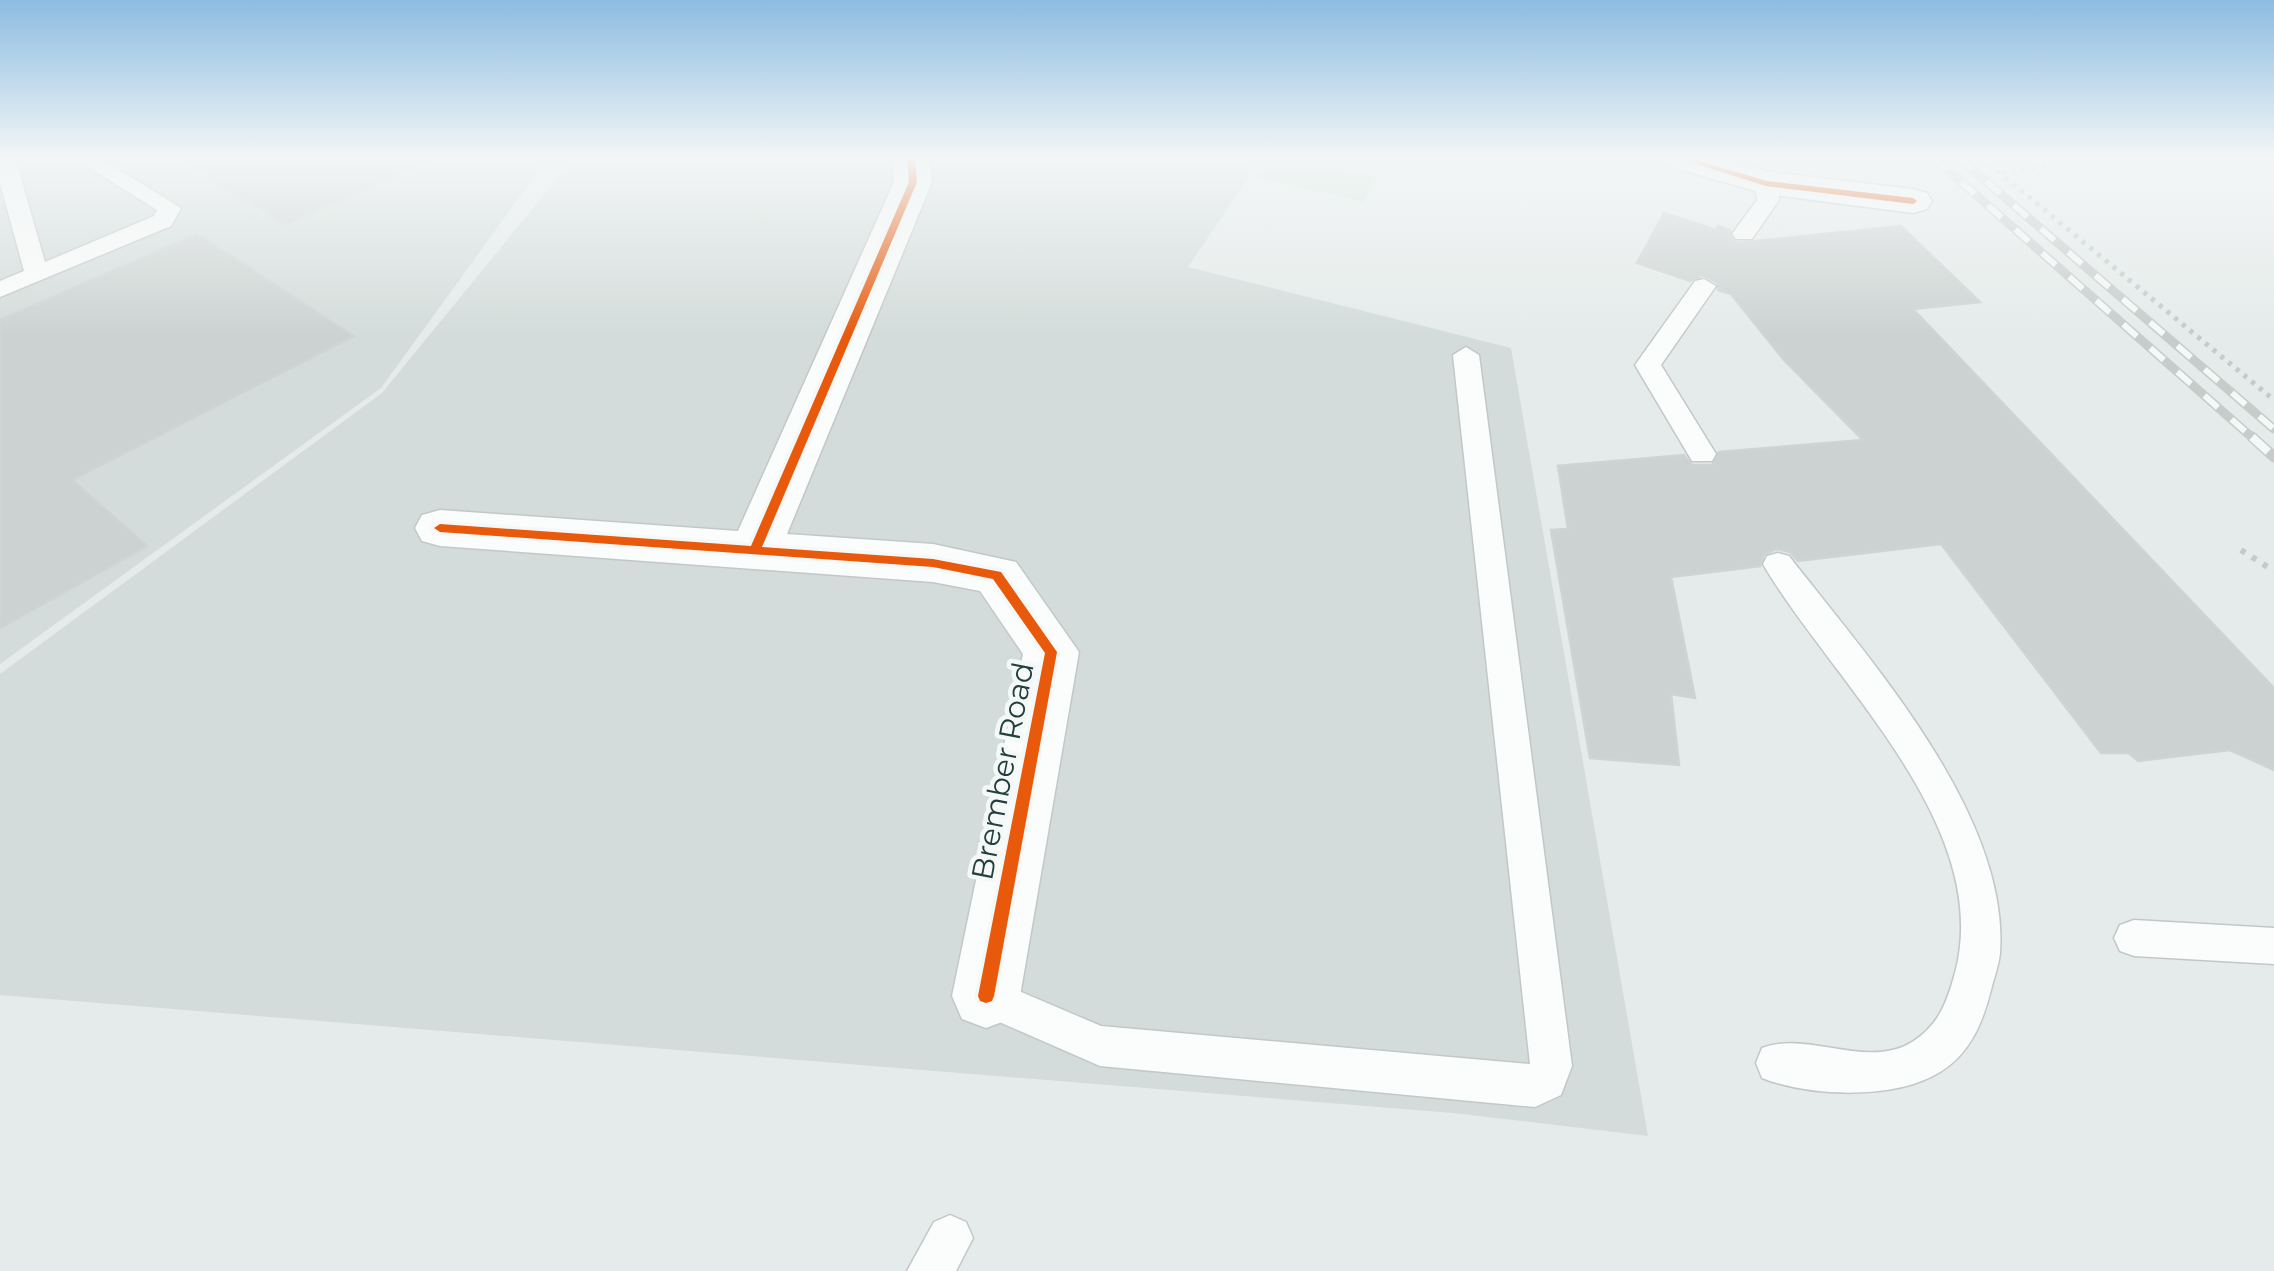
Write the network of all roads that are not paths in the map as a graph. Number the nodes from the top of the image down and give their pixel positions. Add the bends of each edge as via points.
1 (21, 217) edge
2 (164, 217) edge
3 (898, 217) edge
4 (1756, 217) edge
5 (1744, 234) dead end
6 (37, 275) junction
7 (1704, 286) dead end
8 (0, 290) edge
9 (1466, 355) dead end
10 (1702, 454) dead end
11 (440, 528) dead end
12 (755, 550) junction
13 (1778, 564) dead end
14 (2134, 938) dead end
15 (2274, 946) edge
16 (986, 996) joint
17 (1777, 1063) dead end

1 - 6 lane
2 - 6 lane
3 - 12 street
4 - 5 lane
6 - 8 lane
7 - 10 lane via 1648,365
9 - 16 lane via 1551,1066 1546,1080 1534,1086 1100,1046
11 - 12 street, Brember Road
12 - 16 street, Brember Road via 933,562 996,575 1051,652
13 - 17 lane via 1926,765 1961,834 1978,907 1980,968 1956,1030 1929,1058 1890,1070
14 - 15 lane

